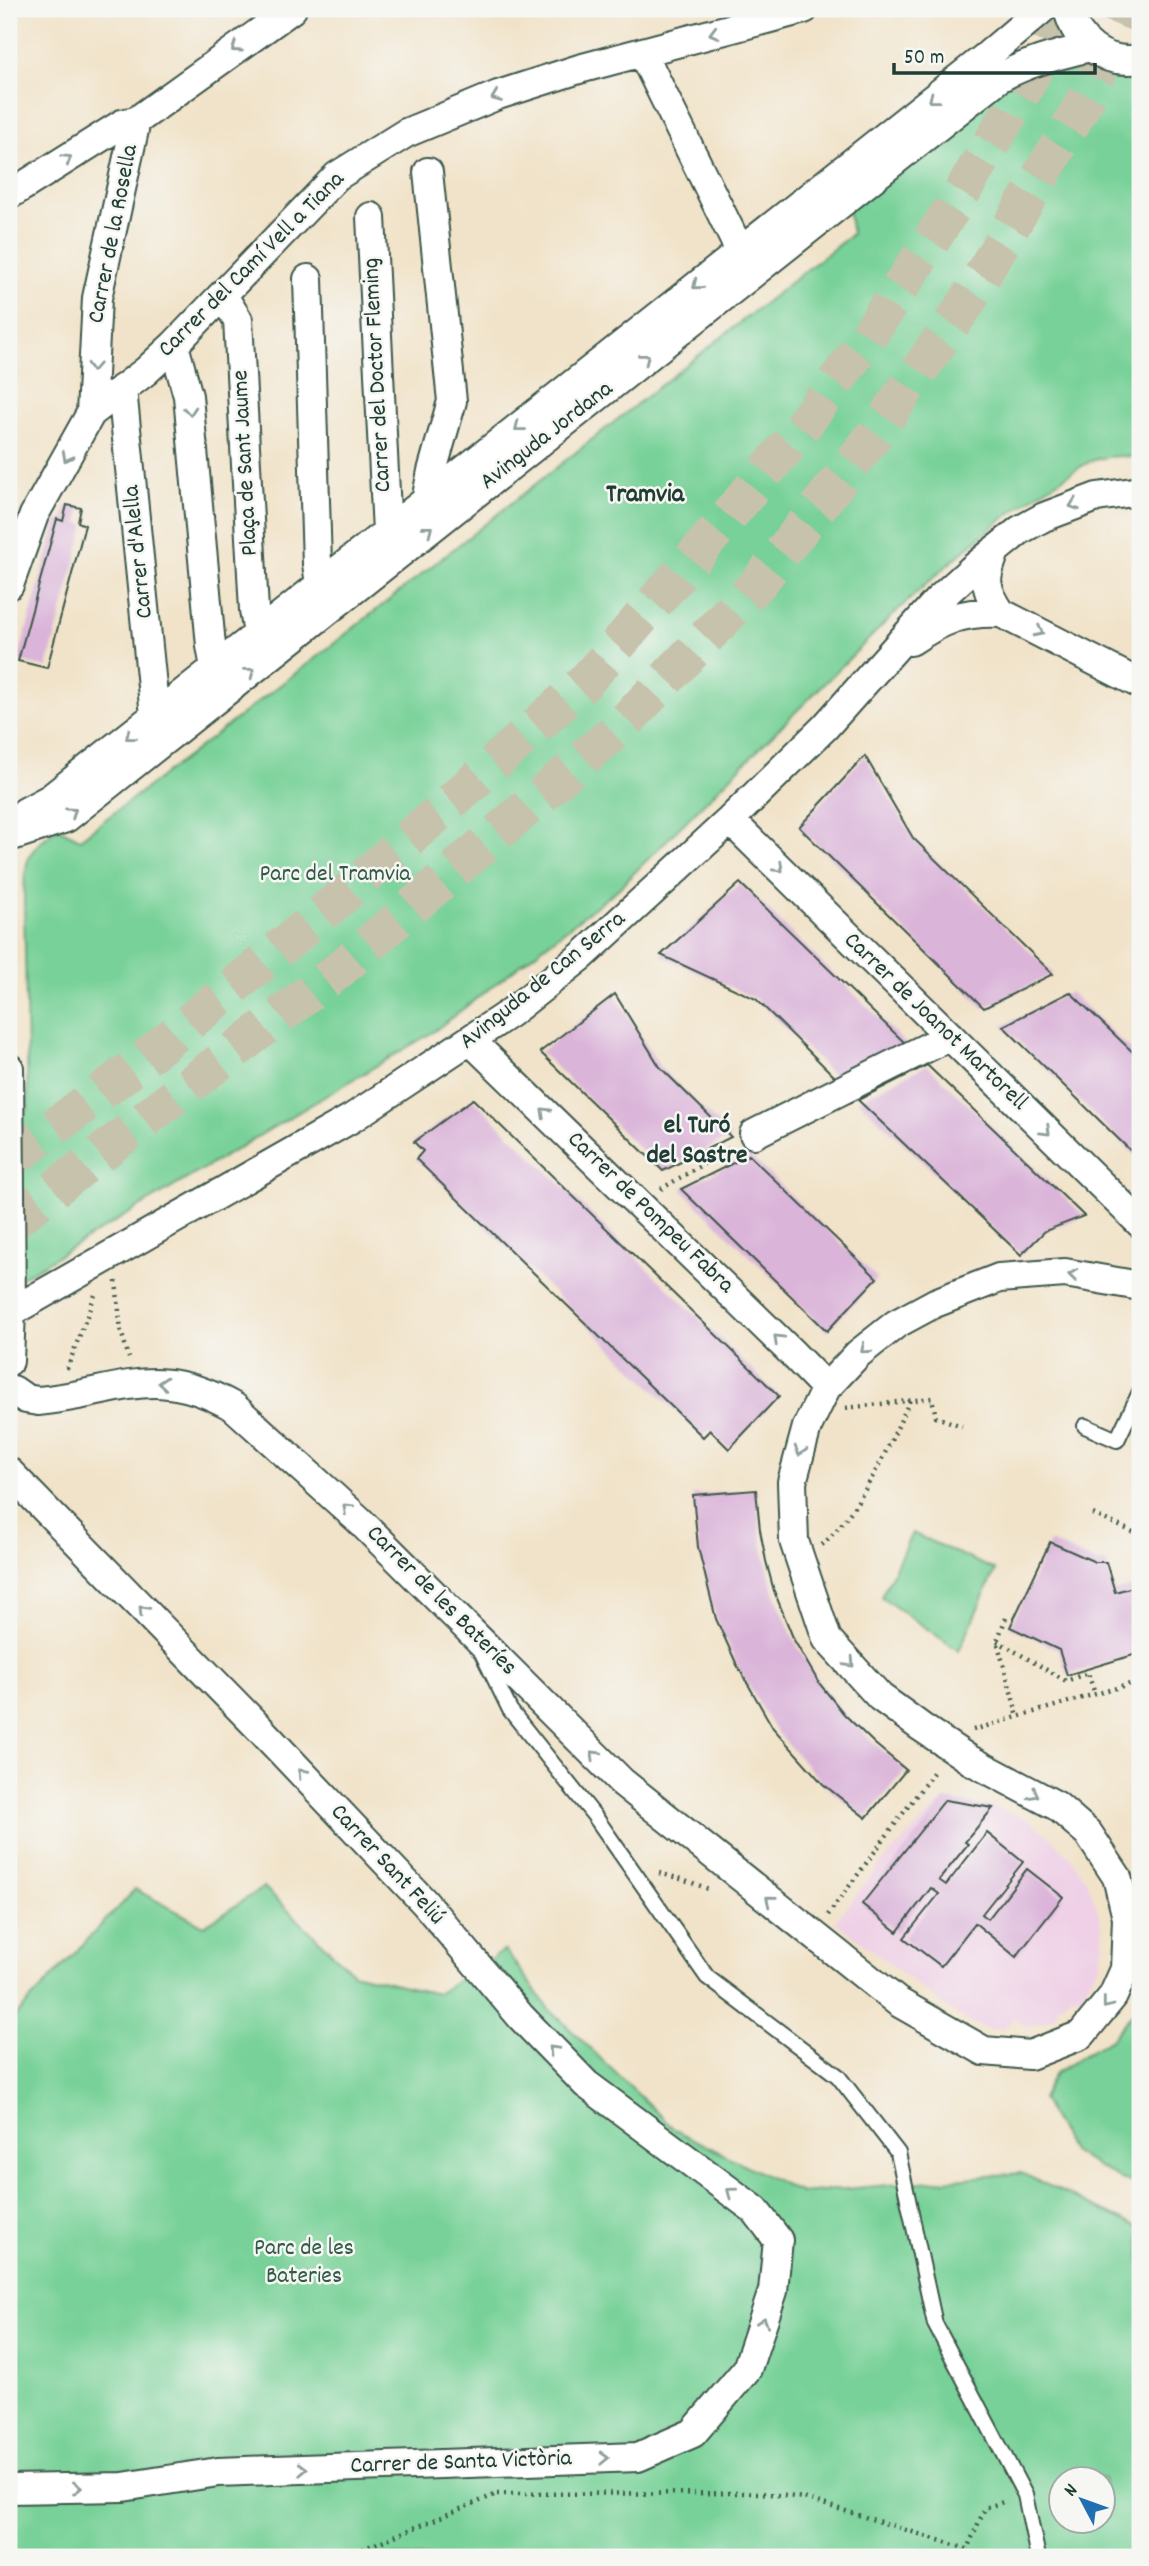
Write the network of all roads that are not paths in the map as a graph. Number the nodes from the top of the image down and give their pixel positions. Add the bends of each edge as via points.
1 (292, 9) edge
2 (804, 9) edge
3 (1042, 9) edge
4 (1068, 9) edge
5 (1090, 47) junction
6 (642, 52) junction
7 (1140, 59) edge
8 (135, 121) junction
9 (428, 172) dead end
10 (9, 195) edge
11 (371, 217) dead end
12 (740, 251) junction
13 (308, 279) dead end
14 (223, 296) junction
15 (174, 345) junction
16 (122, 389) junction
17 (91, 413) junction
18 (1140, 491) edge
19 (426, 501) junction
20 (387, 532) junction
21 (996, 549) junction
22 (320, 584) junction
23 (9, 585) edge
24 (1001, 613) junction
25 (258, 634) junction
26 (888, 656) junction
27 (215, 667) junction
28 (1140, 684) edge
29 (155, 716) junction
30 (730, 820) junction
31 (9, 835) edge
32 (950, 1036) junction
33 (471, 1041) junction
34 (9, 1068) edge
35 (9, 1092) edge
36 (754, 1134) road end
37 (1140, 1223) edge
38 (1140, 1286) edge
39 (10, 1312) edge
40 (9, 1361) edge
41 (1137, 1389) edge
42 (10, 1394) edge
43 (820, 1400) junction
44 (1085, 1426) dead end
45 (9, 1472) edge
46 (470, 1629) junction
47 (778, 2240) joint
48 (9, 2489) edge
49 (1038, 2557) edge

1 -> 8 street, Carrer de la Rosella
2 -> 6 street, Carrer del Camí Vell a Tiana
3 -> 12 street, Avinguda Jordana
4 - 5 street via 1078,34
5 - 7 street via 1116,60
31 -> 5 street, Avinguda Jordana via 66,818 999,78 1023,64
6 - 12 street
6 -> 14 street, Carrer del Camí Vell a Tiana via 498,95 406,133 337,176
10 -> 8 street via 122,124
8 -> 17 street, Carrer de la Rosella via 97,298
9 - 19 street via 452,401
11 - 20 street, Carrer del Doctor Fleming
12 -> 19 street, Avinguda Jordana
13 - 22 street
14 - 15 street, Carrer del Camí Vell a Tiana
14 - 25 street, Plaça de Sant Jaume via 238,320
15 - 16 street, Carrer del Camí Vell a Tiana
15 -> 27 street, Plaça de Sant Jaume via 188,396
16 - 17 street, Carrer del Camí Vell a Tiana
16 - 29 street, Carrer d'Alella
17 -> 23 street, Carrer del Camí Vell a Tiana via 34,515
18 -> 21 street, Avinguda de Can Serra via 1071,505 1020,530
19 - 20 street, Avinguda Jordana
20 - 22 street, Avinguda Jordana
21 - 24 street via 986,583
21 - 26 street, Avinguda de Can Serra via 937,601
22 - 25 street, Avinguda Jordana
24 - 26 street via 957,615
24 -> 28 street
25 - 27 street, Avinguda Jordana
26 - 30 street, Avinguda de Can Serra via 825,727
27 - 29 street, Avinguda Jordana
29 -> 31 street, Avinguda Jordana via 51,798 24,812
30 -> 32 street, Carrer de Joanot Martorell
30 - 33 street, Avinguda de Can Serra via 582,956
32 - 36 street
32 -> 37 street, Carrer de Joanot Martorell
33 - 39 street, Avinguda de Can Serra via 342,1124
43 -> 33 street, Carrer de Pompeu Fabra via 792,1352
34 - 35 street
35 - 39 street
38 -> 43 street via 1065,1273 999,1278 896,1324 858,1354
39 - 40 street
41 - 44 lane via 1117,1440
46 -> 42 street, Carrer de les Bateríes via 234,1406 211,1393 157,1382 37,1401
43 -> 46 street, Carrer de les Bateríes via 807,1427 792,1482 793,1541 827,1639 880,1696 921,1727 970,1760 1057,1806 1088,1833 1116,1877 1127,1918 1125,1969 1113,1996 1081,2035 1030,2055 984,2051 898,2002 622,1782
47 -> 45 street, Carrer Sant Feliú via 755,2210 586,2084 521,2017 424,1902
46 - 49 lane via 510,1710 596,1818 707,1977 838,2076 898,2153 935,2324 1025,2495
48 -> 47 street, Carrer de Santa Victòria via 123,2487 218,2472 638,2457 693,2433 747,2369 773,2291

